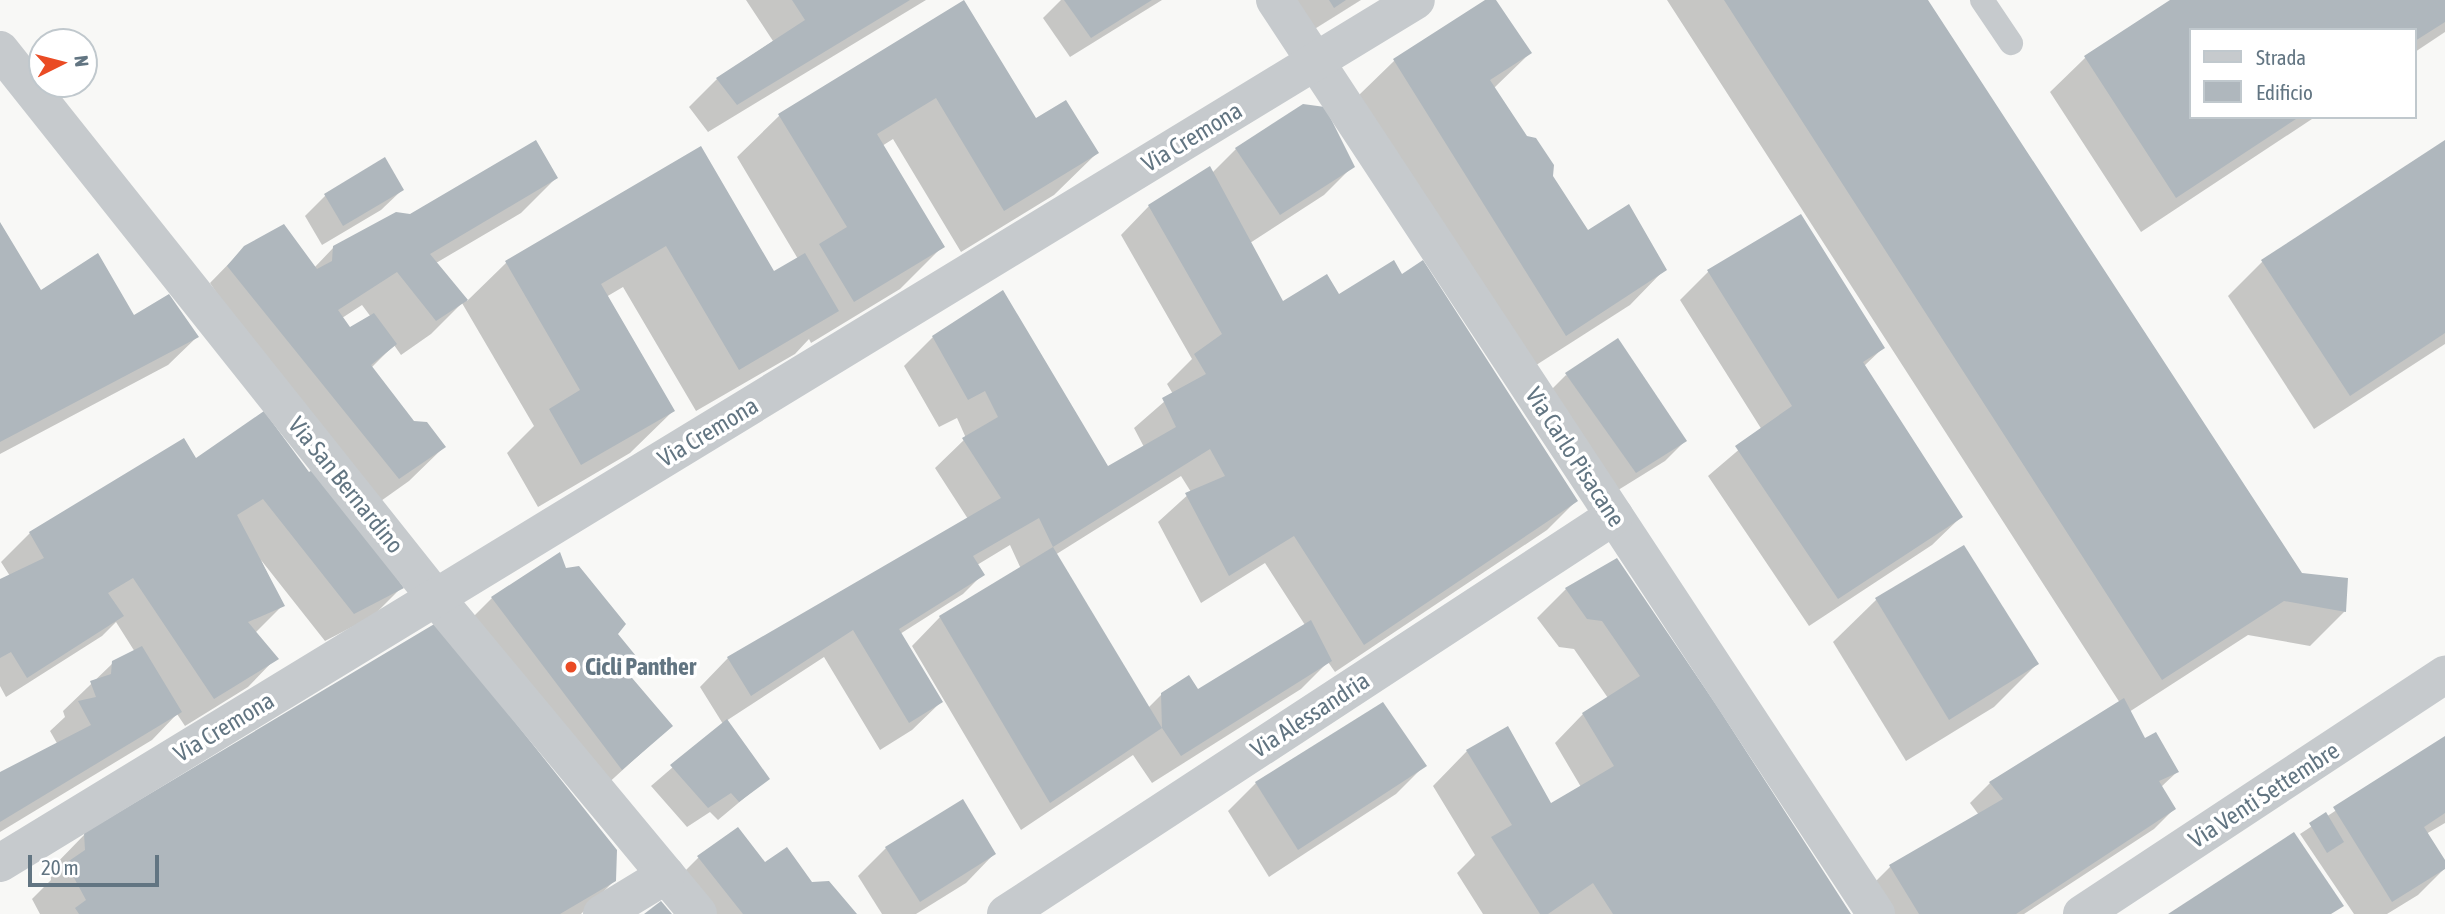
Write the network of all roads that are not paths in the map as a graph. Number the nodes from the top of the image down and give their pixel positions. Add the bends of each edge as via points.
1 (1275, 0) edge
2 (1416, 0) edge
3 (1982, 0) edge
4 (2011, 43) dead end
5 (0, 50) edge
6 (1315, 61) junction
7 (1614, 516) junction
8 (436, 598) junction
9 (2445, 676) edge
10 (0, 863) edge
11 (666, 875) junction
12 (602, 914) edge
13 (698, 914) edge
14 (1006, 914) edge
15 (1876, 914) edge
16 (2082, 914) edge

1 - 6 street, Via Carlo Pisacane
2 - 6 street, Via Cremona
3 - 4 lane
5 - 8 street, Via San Bernardino
6 - 7 street, Via Carlo Pisacane
6 - 8 street, Via Cremona
7 - 14 street, Via Alessandria
7 - 15 street, Via Carlo Pisacane
8 - 10 street, Via Cremona
8 - 11 street, Via San Bernardino
9 - 16 street, Via Venti Settembre
11 - 12 street
11 - 13 street, Via San Bernardino

